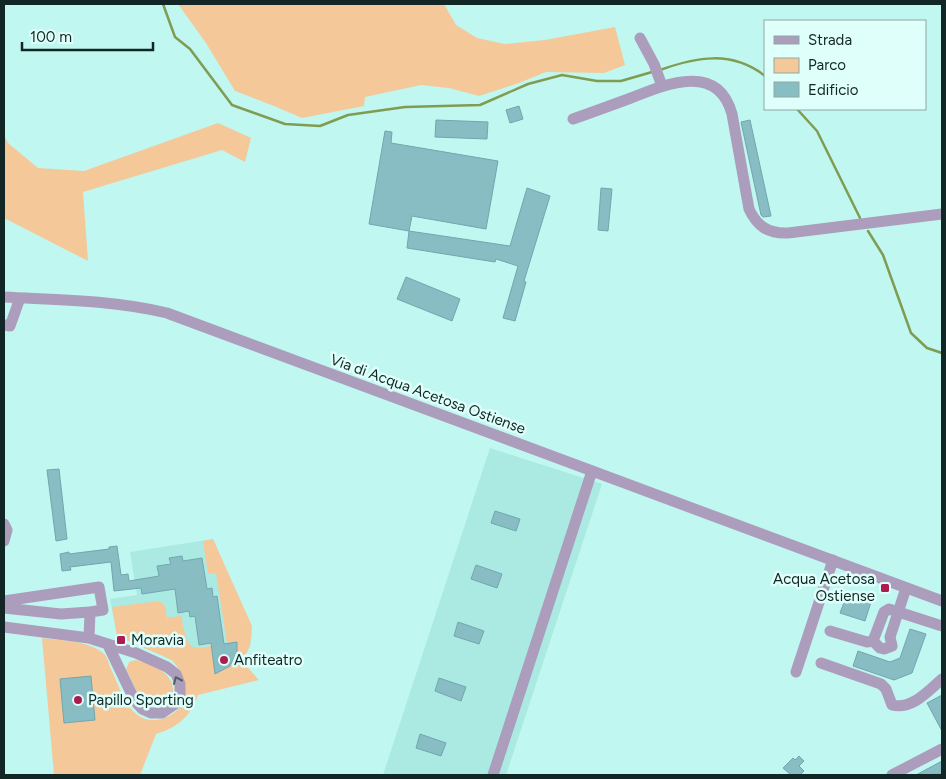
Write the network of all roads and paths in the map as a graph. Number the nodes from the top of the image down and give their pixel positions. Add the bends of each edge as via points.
1 (640, 38) dead end
2 (660, 81) junction
3 (573, 119) dead end
4 (942, 214) edge
5 (4, 297) edge
6 (20, 298) junction
7 (4, 325) edge
8 (592, 471) junction
9 (4, 524) edge
10 (4, 541) edge
11 (833, 560) junction
12 (906, 588) junction
13 (942, 600) edge
14 (4, 601) edge
15 (4, 608) edge
16 (898, 611) junction
17 (90, 612) junction
18 (942, 626) edge
19 (4, 627) edge
20 (830, 631) dead end
21 (89, 638) junction
22 (874, 638) junction
23 (108, 645) junction
24 (821, 663) dead end
25 (796, 672) dead end
26 (942, 679) edge
27 (942, 749) edge
28 (493, 775) edge
29 (892, 775) edge

1 - 2 street
2 - 3 street
2 - 4 street via 700,81 713,86 723,96 732,114 748,208 759,226 768,231 778,234
5 - 6 street, Via di Acqua Acetosa Ostiense
6 - 7 street via 10,326
6 - 8 street, Via di Acqua Acetosa Ostiense via 120,304 167,313
8 - 11 street, Via di Acqua Acetosa Ostiense
8 - 28 street
9 - 10 street via 7,530
11 - 12 street, Via di Acqua Acetosa Ostiense
11 - 25 street
12 - 13 street, Via di Acqua Acetosa Ostiense
12 - 16 street
14 - 17 street via 100,587 104,610
15 - 17 street via 61,614
16 - 18 street
16 - 22 street via 890,636
16 - 22 street via 889,609 884,612
17 - 21 street
19 - 21 street
20 - 22 street via 867,642
21 - 23 street
23 -> 23 street via 142,708 157,713 167,711 175,704 180,684 172,670 136,653
24 - 26 street via 881,684 892,705 900,707 913,703
27 - 29 street

